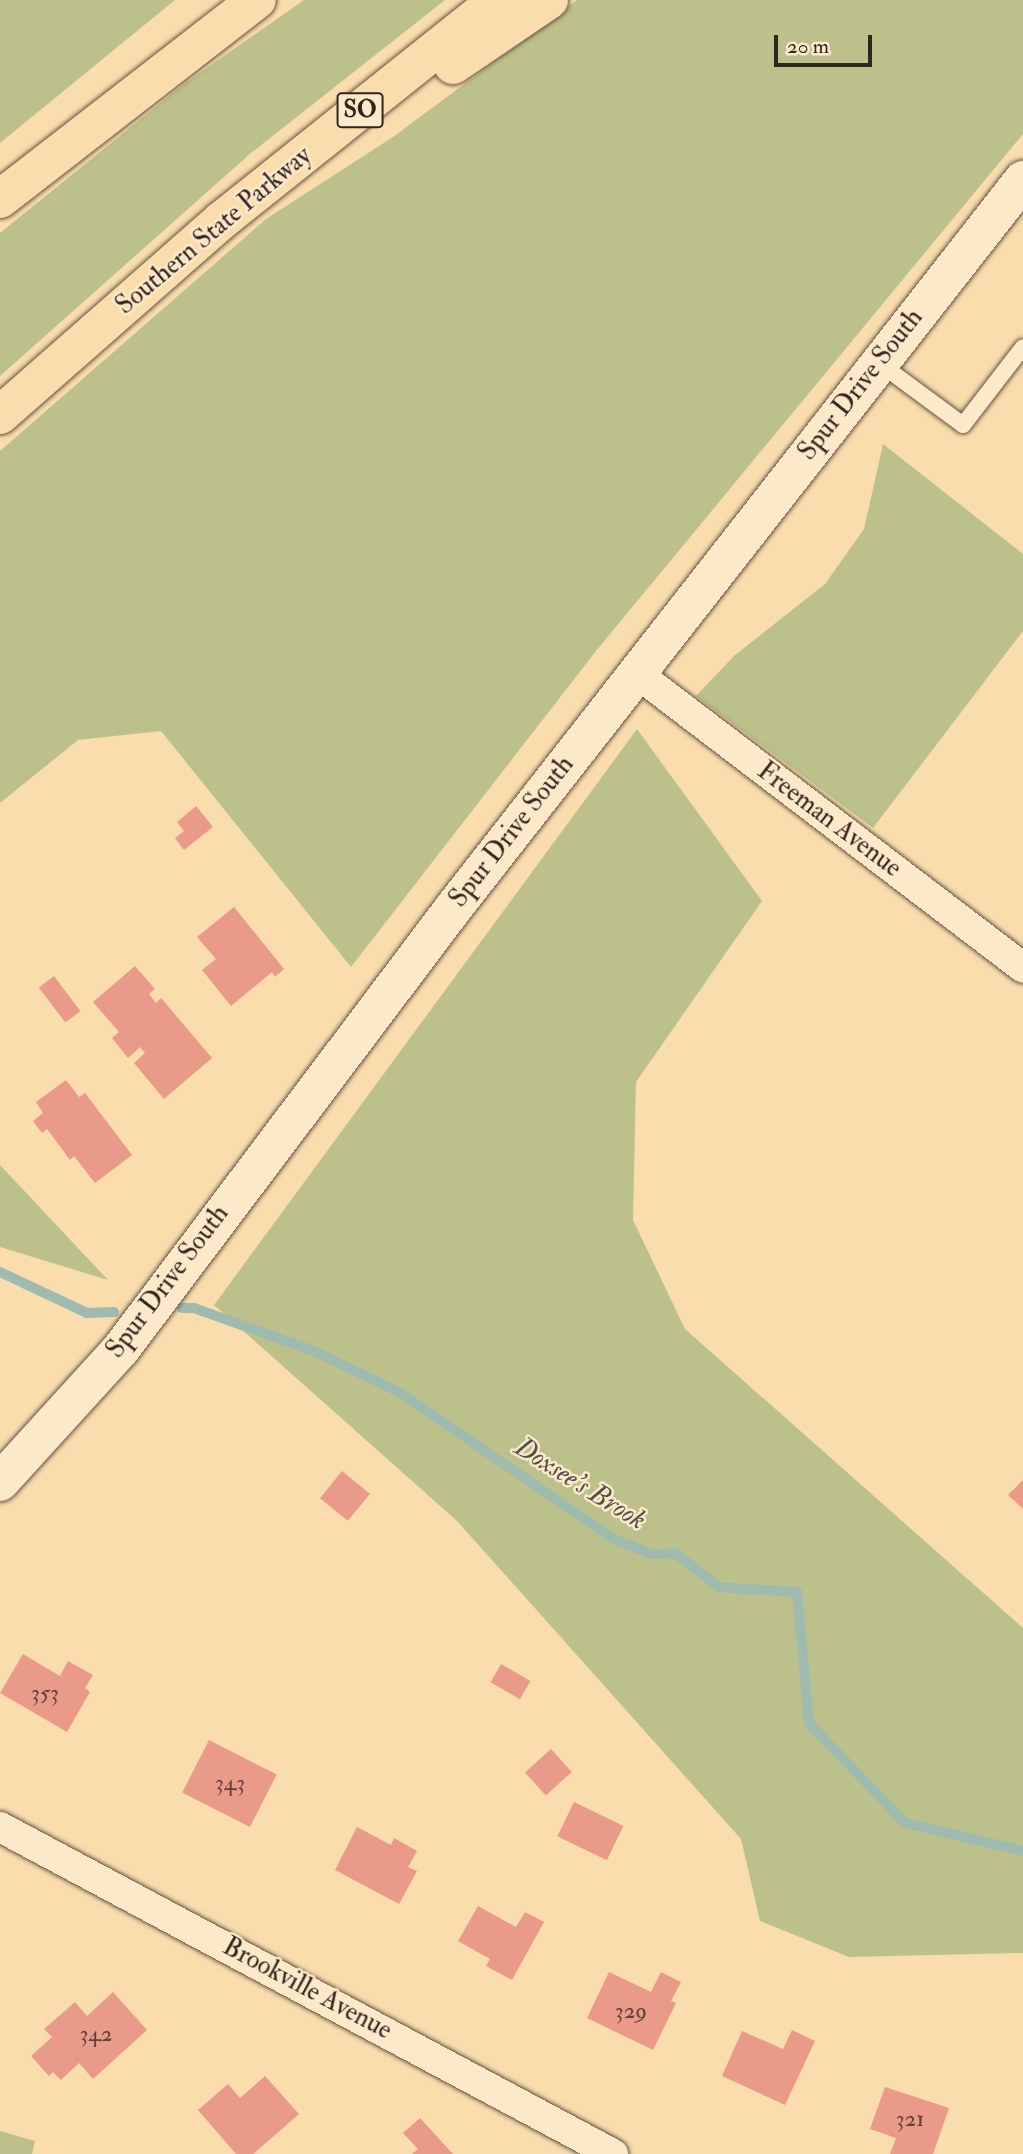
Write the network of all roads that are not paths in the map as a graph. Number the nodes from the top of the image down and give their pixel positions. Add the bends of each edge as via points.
1 (257, 0) edge
2 (498, 0) edge
3 (549, 0) edge
4 (1023, 180) edge
5 (0, 199) edge
6 (222, 220) junction
7 (1023, 347) edge
8 (879, 363) junction
9 (0, 415) edge
10 (635, 672) junction
11 (1023, 968) edge
12 (0, 1482) edge
13 (0, 1827) edge
14 (607, 2153) edge

1 - 5 highway
2 - 6 highway, Southern State Parkway / SO
3 - 6 highway
4 - 8 street, Spur Drive South
6 - 9 highway, Southern State Parkway / SO
7 - 8 lane via 963,425
8 - 10 street, Spur Drive South
10 - 11 street, Freeman Avenue
10 - 12 street, Spur Drive South via 261,1158 121,1349
13 - 14 street, Brookville Avenue

